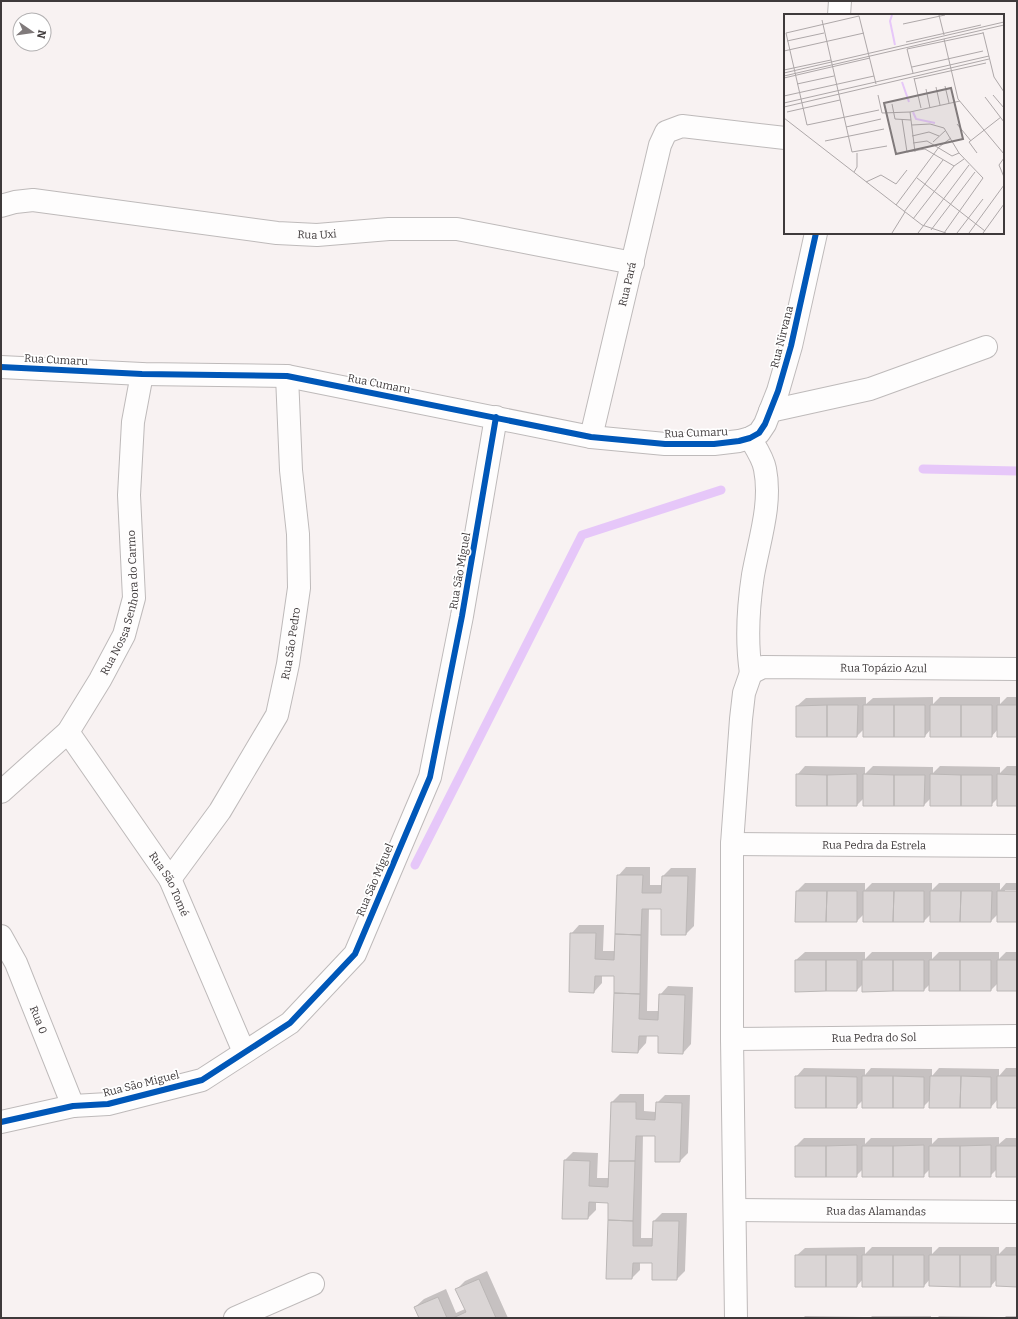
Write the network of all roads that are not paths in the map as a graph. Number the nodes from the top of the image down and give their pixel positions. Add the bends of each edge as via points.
1 (840, 1) edge
2 (839, 14) edge
3 (784, 138) edge
4 (1, 206) edge
5 (816, 234) edge
6 (633, 263) junction
7 (986, 347) dead end
8 (1, 367) edge
9 (142, 374) junction
10 (287, 376) junction
11 (770, 411) junction
12 (496, 417) junction
13 (591, 437) junction
14 (750, 438) junction
15 (1017, 669) edge
16 (751, 673) junction
17 (68, 732) junction
18 (1, 792) edge
19 (732, 844) junction
20 (1017, 846) edge
21 (170, 879) junction
22 (1, 936) edge
23 (1017, 1036) edge
24 (732, 1039) junction
25 (244, 1052) junction
26 (73, 1106) junction
27 (1, 1122) edge
28 (735, 1210) junction
29 (1017, 1212) edge
30 (313, 1284) dead end
31 (235, 1318) edge
32 (736, 1318) edge

1 - 2 street
3 - 6 street, Rua Pará via 682,126 666,132 660,145
4 - 6 street, Rua Uxi via 33,200 277,233 317,235 389,229 457,229
5 - 11 street, Rua Nirvana via 791,346
6 - 13 street, Rua Pará
7 - 11 street via 870,389
8 - 9 street, Rua Cumaru
9 - 10 street, Rua Cumaru
9 - 17 street, Rua Nossa Senhora do Carmo via 134,422 129,495 134,598 124,635
10 - 12 street, Rua Cumaru
10 - 21 street, Rua São Pedro via 291,470 298,534 299,588 288,664 277,715 220,811
11 - 14 street, Rua Nirvana via 759,433
12 - 13 street, Rua Cumaru
12 - 25 street, Rua São Miguel via 462,616 430,777 355,954 290,1023
13 - 14 street, Rua Cumaru via 665,444 714,444
14 - 16 street via 765,467 766,491 748,620 747,645
15 - 16 street, Rua Topázio Azul via 763,667
16 - 19 street via 744,693 741,719
17 - 18 street, Rua Nossa Senhora do Carmo
17 - 21 street, Rua São Tomé
19 - 20 street, Rua Pedra da Estrela
19 - 24 street
21 - 25 street, Rua São Tomé
22 - 26 street, Rua 0 via 16,963
23 - 24 street, Rua Pedra do Sol
24 - 28 street
25 - 26 street, Rua São Miguel via 202,1080 108,1104
26 - 27 street, Rua São Miguel
28 - 29 street, Rua das Alamandas
28 - 32 street
30 - 31 street

